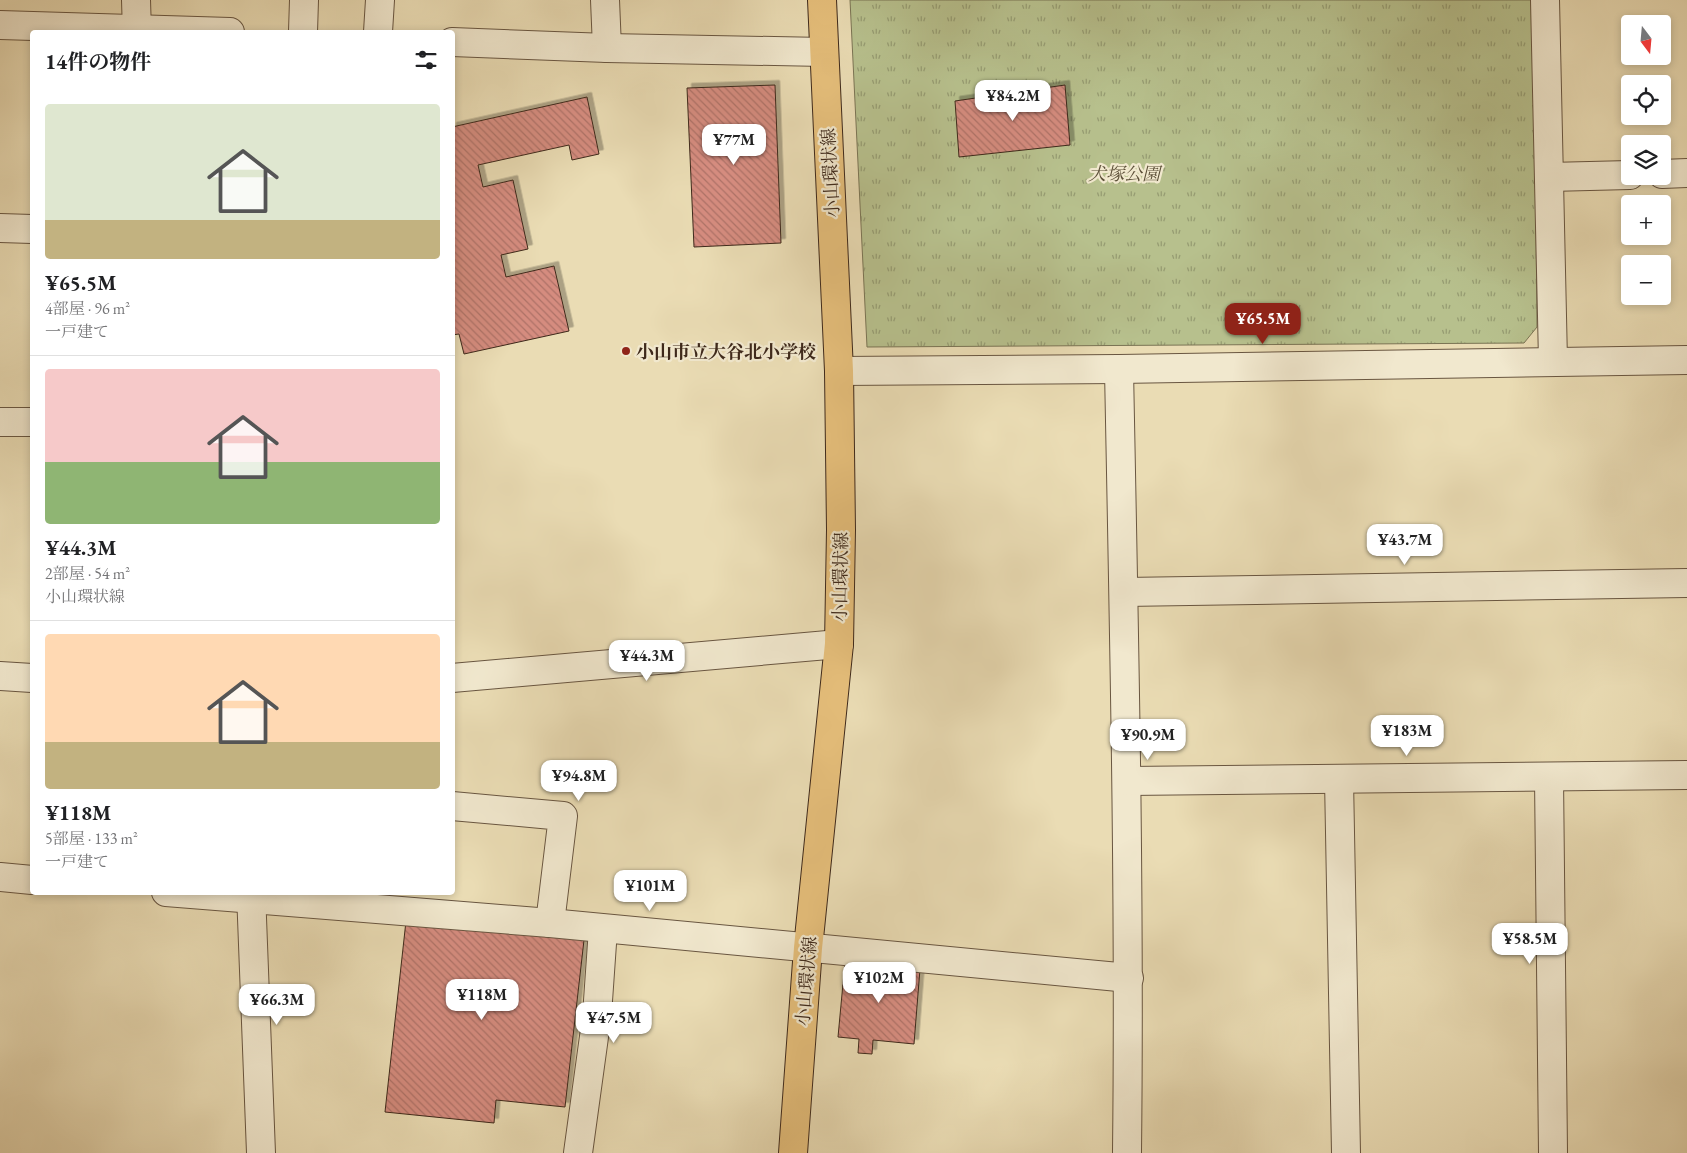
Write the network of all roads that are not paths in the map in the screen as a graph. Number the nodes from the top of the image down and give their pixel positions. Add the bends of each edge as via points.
1 (136, 0) edge
2 (304, 0) edge
3 (380, 0) edge
4 (605, 0) edge
5 (822, 0) edge
6 (1545, 0) edge
7 (0, 25) edge
8 (114, 30) edge
9 (137, 30) edge
10 (303, 30) edge
11 (378, 30) edge
12 (455, 42) edge
13 (607, 48) junction
14 (824, 52) junction
15 (1687, 173) edge
16 (1671, 174) edge
17 (1621, 175) edge
18 (1549, 177) junction
19 (0, 228) edge
20 (30, 229) edge
21 (1687, 360) edge
22 (1553, 362) junction
23 (1119, 369) junction
24 (839, 371) junction
25 (0, 422) edge
26 (30, 422) edge
27 (1687, 583) edge
28 (1124, 592) junction
29 (839, 644) junction
30 (0, 676) edge
31 (30, 678) edge
32 (455, 678) edge
33 (1687, 775) edge
34 (1549, 777) junction
35 (1338, 779) junction
36 (1127, 781) junction
37 (455, 806) edge
38 (0, 877) edge
39 (30, 880) edge
40 (230, 895) edge
41 (251, 896) edge
42 (550, 924) junction
43 (603, 929) junction
44 (808, 948) junction
45 (1129, 978) junction
46 (261, 1153) edge
47 (578, 1153) edge
48 (793, 1153) edge
49 (1127, 1153) edge
50 (1346, 1153) edge
51 (1553, 1153) edge

1 - 9 street
2 - 10 street
3 - 11 street
4 - 13 street
5 - 14 main road, 小山環状線
6 - 18 street
7 - 8 street
12 - 13 street
13 - 14 street
14 - 24 main road, 小山環状線
15 - 16 street
17 - 18 street
18 - 22 street
19 - 20 street
21 - 22 street
22 - 23 street
23 - 24 street
23 - 28 street
24 - 29 main road, 小山環状線
25 - 26 street
27 - 28 street
28 - 36 street
29 - 32 street
29 - 44 main road, 小山環状線
30 - 31 street
33 - 34 street
34 - 35 street
34 - 51 street
35 - 36 street
35 - 50 street
36 - 45 street
37 - 42 street via 563,816
38 - 39 street
40 - 41 street
41 - 42 street
41 - 46 street
42 - 43 street
43 - 44 street
43 - 47 street via 597,1015
44 - 45 street
44 - 48 main road, 小山環状線
45 - 49 street

